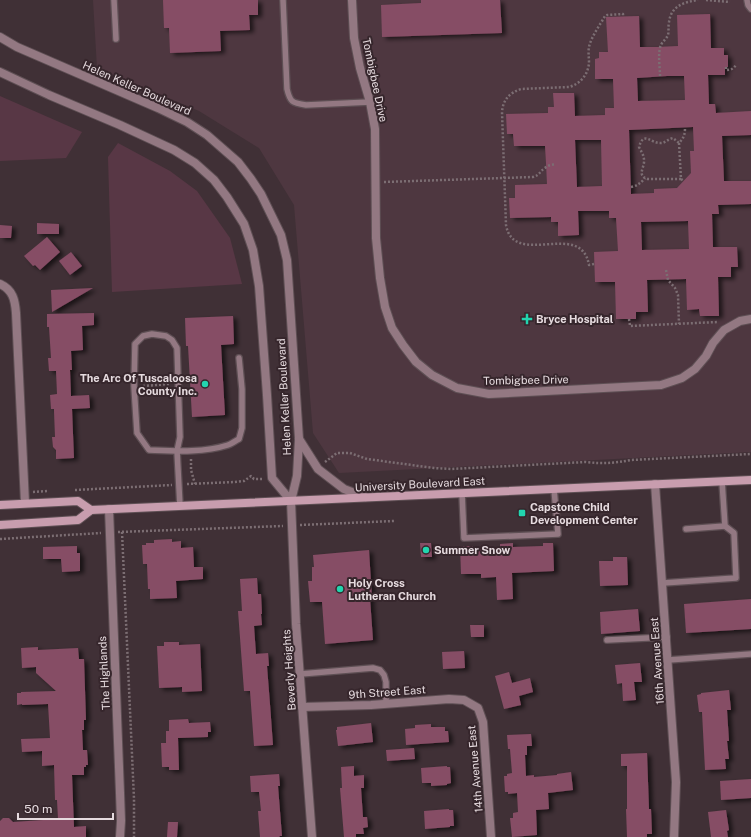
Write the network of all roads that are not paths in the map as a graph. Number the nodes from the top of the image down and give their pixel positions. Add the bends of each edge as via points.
1 (114, 0) edge
2 (283, 0) edge
3 (352, 0) edge
4 (747, 0) edge
5 (751, 9) edge
6 (0, 37) edge
7 (116, 39) dead end
8 (0, 72) edge
9 (370, 102) junction
10 (0, 284) edge
11 (751, 319) edge
12 (239, 358) dead end
13 (299, 439) junction
14 (177, 451) junction
15 (751, 480) edge
16 (722, 481) junction
17 (656, 484) junction
18 (554, 489) junction
19 (462, 493) junction
20 (366, 497) junction
21 (291, 501) junction
22 (25, 503) junction
23 (0, 504) edge
24 (180, 506) junction
25 (109, 509) junction
26 (90, 510) junction
27 (0, 524) edge
28 (725, 526) junction
29 (686, 529) dead end
30 (662, 583) junction
31 (666, 637) junction
32 (607, 640) dead end
33 (751, 654) edge
34 (668, 660) junction
35 (300, 674) junction
36 (386, 703) junction
37 (471, 704) joint
38 (302, 707) junction
39 (120, 837) edge
40 (312, 837) edge
41 (491, 837) edge
42 (674, 837) edge

1 - 7 lane
2 - 9 lane via 289,99 297,104 306,105
3 - 9 street, Tombigbee Drive via 354,38
4 - 5 lane
6 - 13 street, Helen Keller Boulevard via 187,122 222,147 251,178 281,235 287,260
8 - 21 street, Helen Keller Boulevard via 174,150 195,163 214,180 227,197 244,224 253,250 259,286 272,478
9 - 11 street, Tombigbee Drive via 375,129 376,238 385,307 392,328 403,345 416,362 432,375 457,388 489,394 661,385 682,378 695,369 724,330 740,321
10 - 22 street via 5,286 15,299
12 - 14 lane via 242,428 239,439 228,445
13 - 20 street via 318,469 344,489
13 - 21 street, Helen Keller Boulevard via 297,476
14 - 14 lane via 180,437 177,348 166,336 143,336 134,344 137,433 149,450
14 - 24 lane
15 - 16 main road, University Boulevard East
16 - 17 main road, University Boulevard East
16 - 28 lane
17 - 18 main road, University Boulevard East
17 - 30 street, 16th Avenue East
18 - 19 main road, University Boulevard East
18 - 19 lane via 558,534 464,538
19 - 20 main road, University Boulevard East
20 - 21 main road, University Boulevard East
21 - 24 main road, University Boulevard East
21 - 35 street, Beverly Heights
22 - 23 main road
22 - 26 main road via 78,500
24 - 25 main road, University Boulevard East
25 - 26 main road, University Boulevard East
25 - 39 street, The Highlands
26 - 27 main road, University Boulevard East via 78,520
28 - 29 lane
28 - 30 lane via 734,533 736,578
30 - 31 street, 16th Avenue East
31 - 32 lane
31 - 34 street, 16th Avenue East
33 - 34 lane
34 - 42 street, 16th Avenue East via 676,782
35 - 36 lane via 373,668 380,670 386,682
35 - 38 street, Beverly Heights
36 - 37 street, 9th Street East via 449,699 464,700
36 - 38 street, 9th Street East
37 - 41 street, 14th Avenue East via 478,708 483,722
38 - 40 street, Beverly Heights

